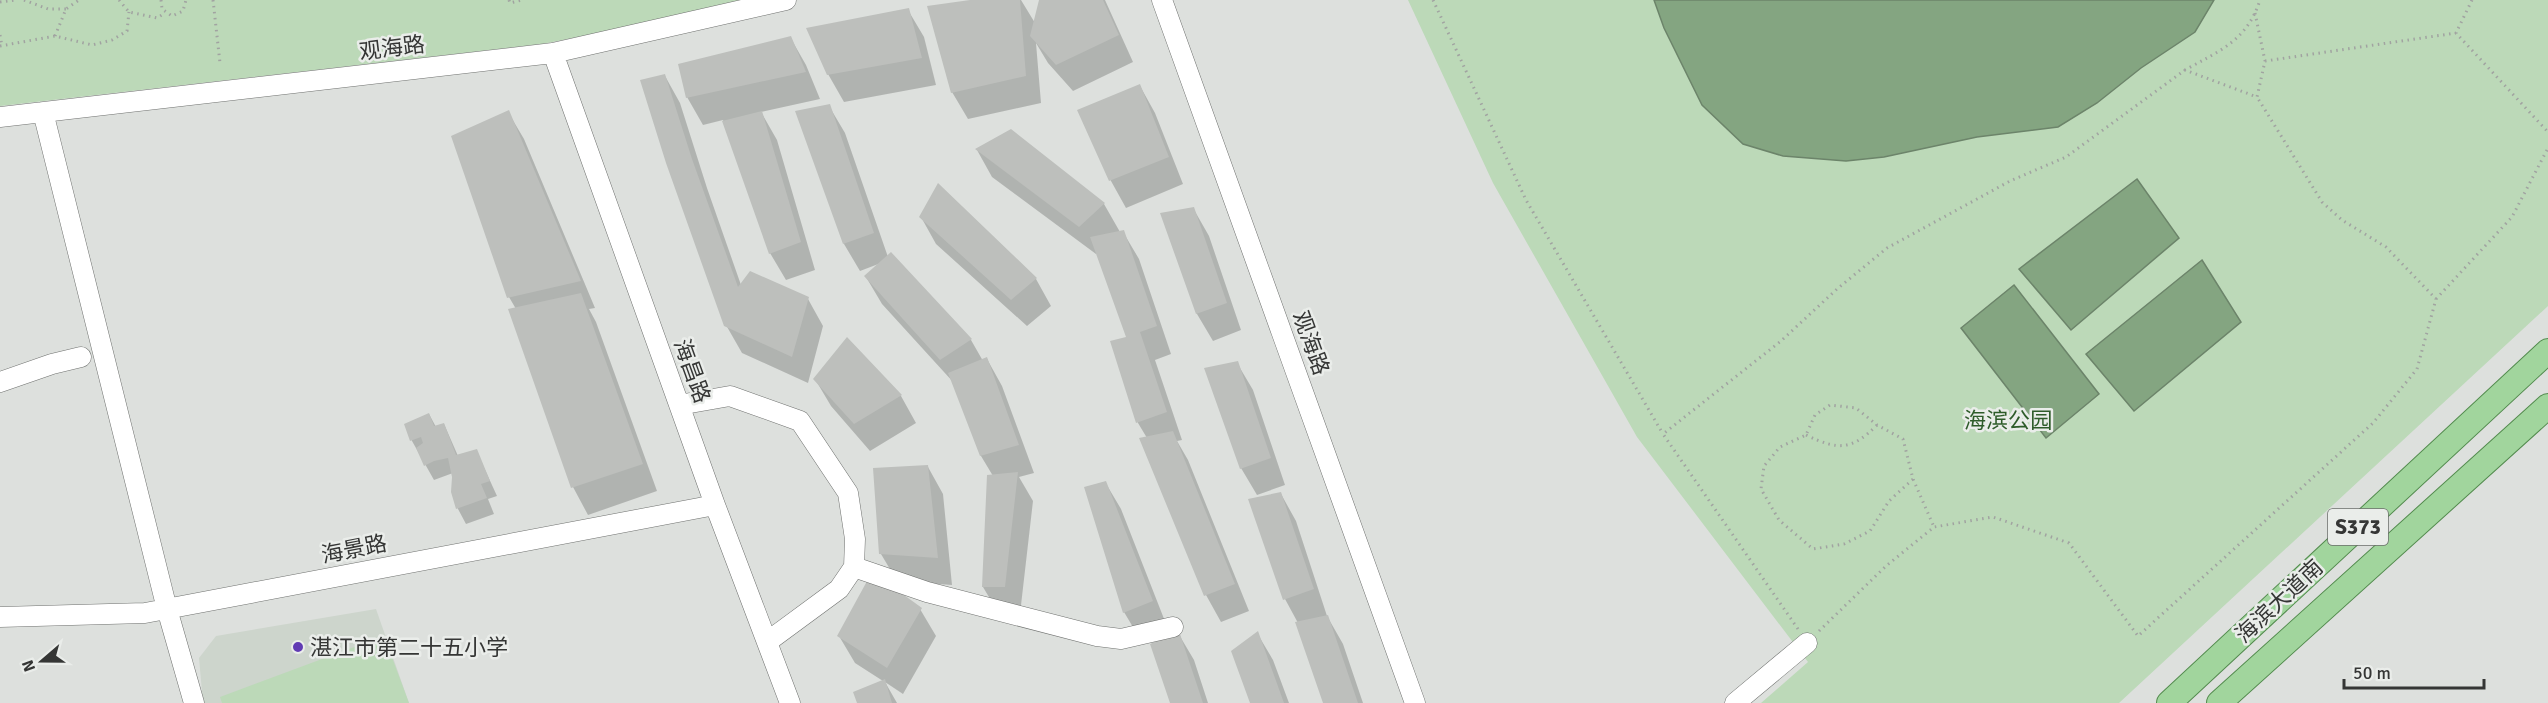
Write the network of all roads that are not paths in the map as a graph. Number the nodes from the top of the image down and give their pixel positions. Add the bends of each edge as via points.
1 (786, 0) edge
2 (1162, 0) edge
3 (553, 53) junction
4 (43, 112) junction
5 (0, 117) edge
6 (2548, 351) edge
7 (81, 357) dead end
8 (0, 382) edge
9 (679, 406) junction
10 (2548, 406) edge
11 (715, 505) junction
12 (854, 567) junction
13 (166, 609) junction
14 (0, 617) edge
15 (1173, 627) dead end
16 (767, 642) junction
17 (1807, 643) road end
18 (194, 703) edge
19 (790, 703) edge
20 (1415, 703) edge
21 (1735, 703) edge
22 (2169, 703) edge
23 (2219, 703) edge

1 - 3 street, 观海路
2 - 20 street, 观海路
3 - 4 street, 观海路
3 - 9 street, 海昌路
4 - 5 street, 观海路
4 - 13 street
6 - 22 main road, 海滨大道南 / S373
7 - 8 street
9 - 11 street, 海昌路
9 - 12 street via 730,396 800,421 848,493 855,539
10 - 23 main road, 海滨大道南 / S373
11 - 13 street, 海景路
11 - 16 street, 海昌路
12 - 15 street via 927,592 1097,636 1121,639
12 - 16 street via 839,589
13 - 14 street, 海景路
13 - 18 street
16 - 19 street, 海昌路
17 - 21 street

